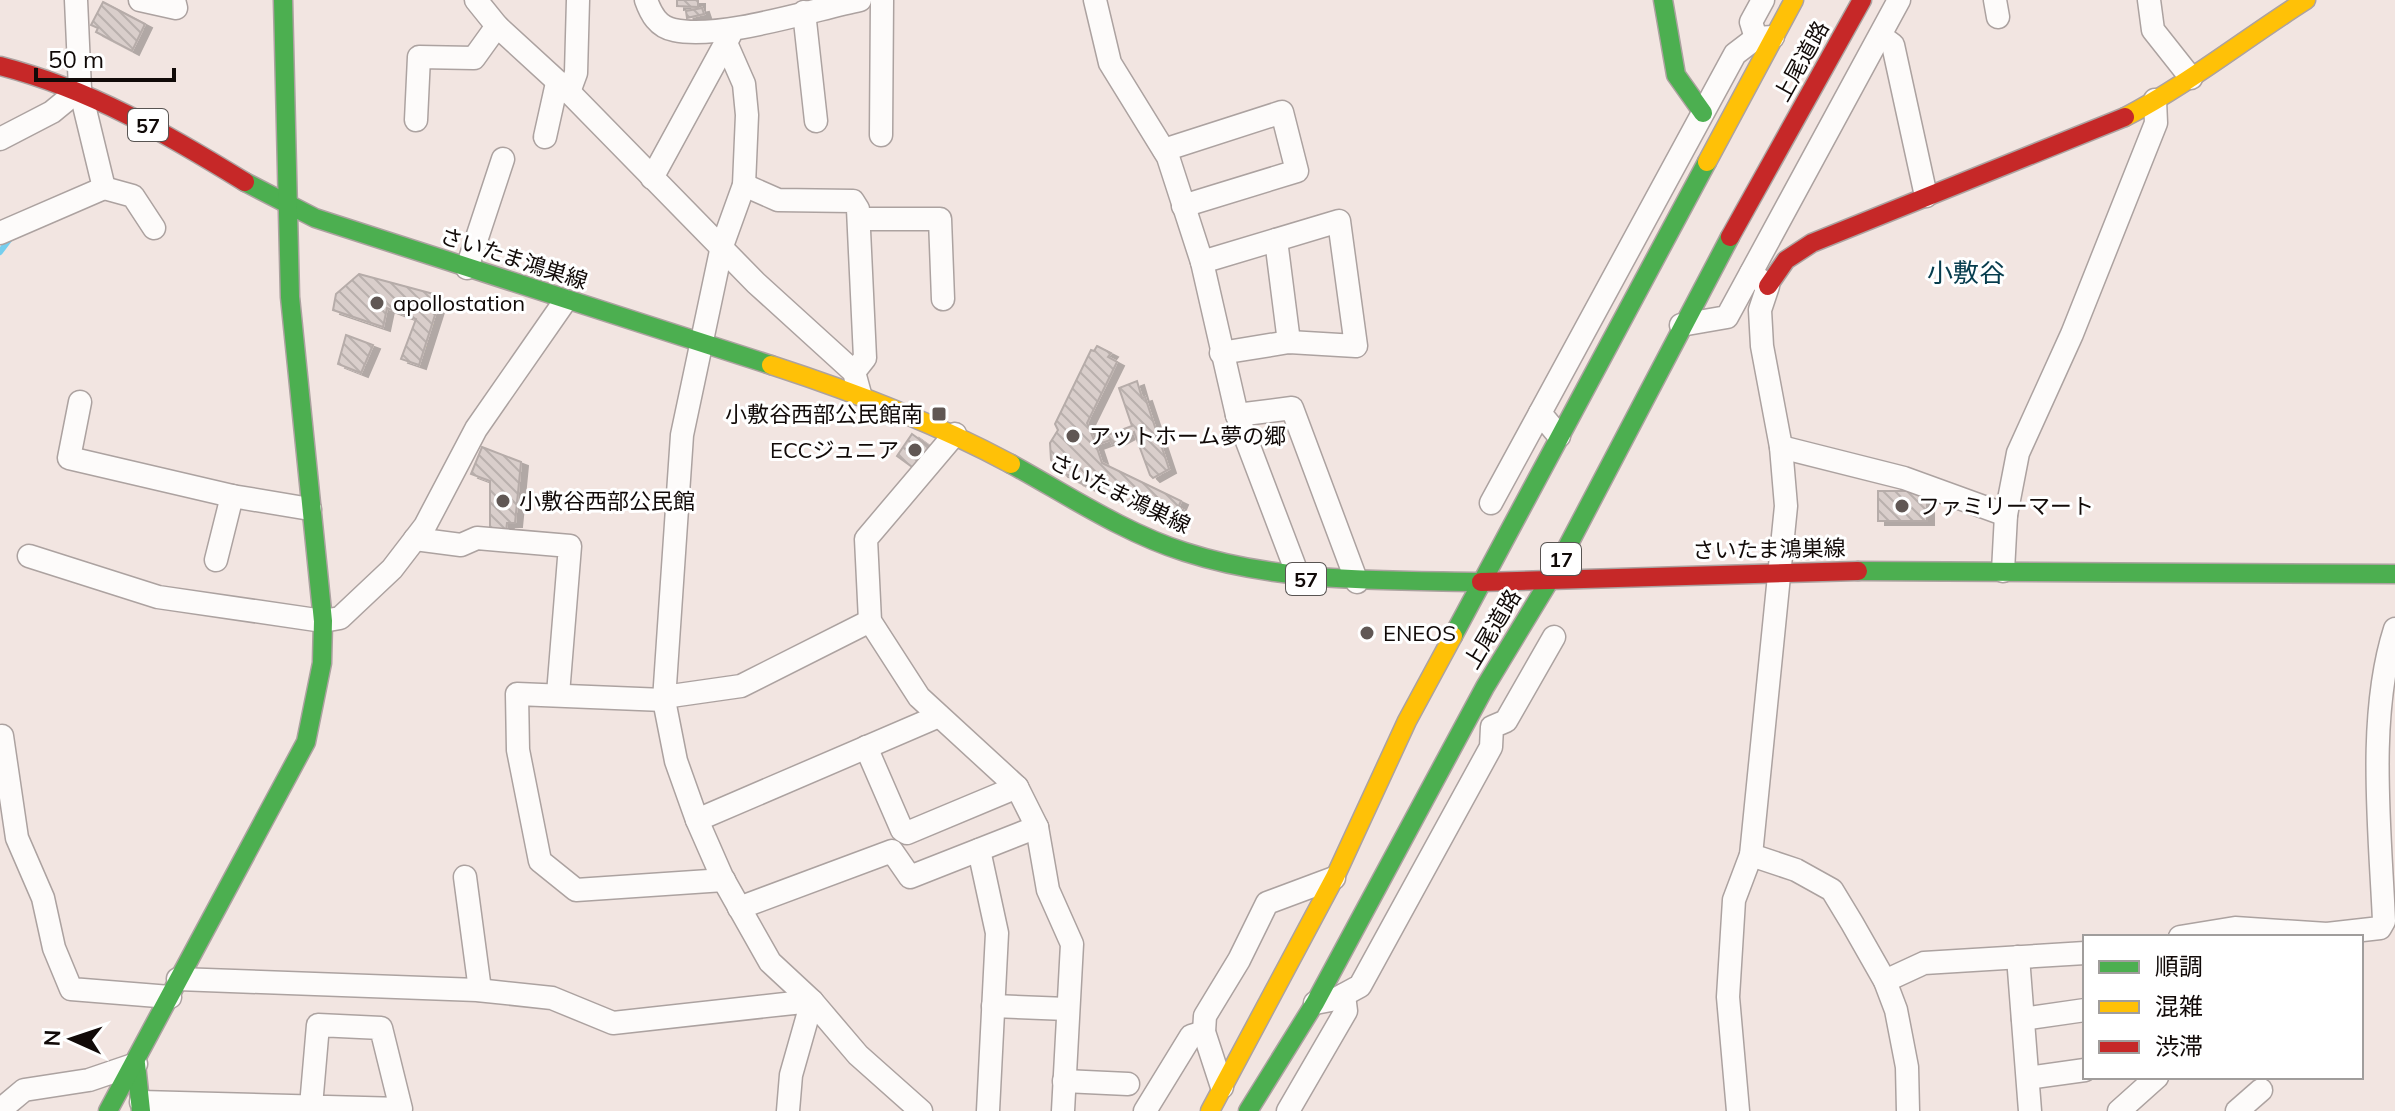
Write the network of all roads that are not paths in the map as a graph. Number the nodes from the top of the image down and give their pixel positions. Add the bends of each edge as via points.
1 (76, 0) edge
2 (140, 0) edge
3 (174, 0) edge
4 (283, 0) edge
5 (476, 0) edge
6 (578, 0) edge
7 (646, 0) edge
8 (860, 0) edge
9 (882, 0) edge
10 (1095, 0) edge
11 (1663, 0) edge
12 (1763, 0) edge
13 (1794, 0) edge
14 (1862, 0) edge
15 (1899, 0) edge
16 (2149, 0) edge
17 (2306, 0) edge
18 (804, 12) junction
19 (497, 26) junction
20 (730, 35) junction
21 (1881, 36) junction
22 (1765, 37) junction
23 (0, 66) edge
24 (2191, 78) junction
25 (563, 87) junction
26 (80, 89) junction
27 (2155, 100) junction
28 (1703, 113) junction
29 (416, 120) dead end
30 (816, 121) dead end
31 (881, 135) dead end
32 (545, 137) dead end
33 (0, 139) edge
34 (1164, 150) junction
35 (503, 159) dead end
36 (652, 178) junction
37 (744, 185) junction
38 (104, 188) junction
39 (1926, 196) junction
40 (286, 206) junction
41 (1183, 206) junction
42 (859, 219) junction
43 (154, 228) dead end
44 (0, 233) edge
45 (1276, 240) junction
46 (722, 246) junction
47 (1202, 262) junction
48 (467, 268) junction
49 (1759, 280) junction
50 (943, 299) dead end
51 (565, 301) junction
52 (1681, 325) junction
53 (701, 341) junction
54 (1289, 342) junction
55 (1221, 353) junction
56 (857, 383) junction
57 (80, 402) dead end
58 (1540, 413) junction
59 (1237, 415) junction
60 (955, 434) junction
61 (1559, 436) junction
62 (1781, 447) junction
63 (232, 496) junction
64 (1491, 503) dead end
65 (310, 509) junction
66 (2006, 515) junction
67 (415, 539) junction
68 (29, 556) dead end
69 (216, 560) dead end
70 (1778, 571) junction
71 (2003, 571) junction
72 (2395, 574) edge
73 (1299, 578) junction
74 (1551, 578) junction
75 (1357, 582) junction
76 (1481, 582) junction
77 (323, 621) junction
78 (870, 621) junction
79 (2395, 629) edge
80 (1554, 637) dead end
81 (1485, 687) junction
82 (558, 694) junction
83 (664, 699) junction
84 (939, 716) junction
85 (1492, 727) junction
86 (2, 736) dead end
87 (866, 747) junction
88 (4, 778) edge
89 (1017, 787) junction
90 (697, 820) junction
91 (1037, 827) junction
92 (979, 850) junction
93 (1751, 855) junction
94 (465, 877) dead end
95 (1335, 877) junction
96 (724, 880) junction
97 (739, 908) junction
98 (2194, 935) edge
99 (2083, 953) edge
100 (2018, 957) junction
101 (1885, 981) junction
102 (174, 988) junction
103 (480, 990) junction
104 (1344, 995) junction
105 (812, 1001) junction
106 (1315, 1003) junction
107 (993, 1006) junction
108 (1067, 1009) junction
109 (2083, 1010) edge
110 (2023, 1019) junction
111 (1204, 1032) junction
112 (136, 1064) junction
113 (2083, 1070) edge
114 (2028, 1078) junction
115 (2155, 1079) edge
116 (1064, 1081) junction
117 (1128, 1084) dead end
118 (1222, 1087) junction
119 (2261, 1090) dead end
120 (311, 1106) junction
121 (141, 1107) edge
122 (0, 1110) edge
123 (108, 1111) edge
124 (788, 1111) edge
125 (921, 1111) edge
126 (988, 1111) edge
127 (1063, 1111) edge
128 (1145, 1111) edge
129 (1210, 1111) edge
130 (1248, 1111) edge
131 (1288, 1111) edge
132 (1738, 1111) edge
133 (1908, 1111) edge
134 (2030, 1111) edge
135 (2119, 1111) edge
136 (2237, 1111) edge

1 - 26 street
2 - 3 street via 176,8
4 - 40 main road
5 - 19 street
6 - 25 street via 576,73
7 - 20 street via 652,16 671,30
8 - 18 street
9 - 31 street
10 - 34 street via 1110,63
11 - 28 main road via 1673,75 1685,98
12 - 22 street via 1751,22
13 - 22 main road, 上尾道路
14 - 52 main road, 上尾道路 / 17
15 - 21 street
16 - 24 street via 2153,30
17 - 24 main road
18 - 20 street
18 - 30 street
19 - 25 street
19 - 29 street via 474,58 419,57
20 - 36 street
20 - 37 street via 747,115
21 - 39 street via 1893,45
21 - 49 street
22 - 28 street via 1735,54
22 - 61 main road, 上尾道路
23 - 26 main road, さいたま鴻巣線 / 57
24 - 27 main road
25 - 32 street
25 - 36 street
26 - 33 street via 52,112
26 - 38 street
26 - 40 main road, さいたま鴻巣線 / 57
27 - 39 main road
27 - 66 street via 2156,123 2078,320 2018,453
28 - 58 street
34 - 41 street
34 - 41 street via 1282,112 1297,171
35 - 48 street
36 - 46 street
37 - 42 street via 778,200 853,201
37 - 46 street
38 - 43 street via 133,196
38 - 44 street
39 - 49 main road via 1812,243
40 - 48 main road, さいたま鴻巣線 / 57
40 - 65 main road
41 - 47 street
42 - 50 street via 940,219
42 - 56 street via 865,358
45 - 47 street
45 - 54 street
45 - 54 street via 1339,221 1356,346
46 - 53 street
46 - 56 street
47 - 55 street
48 - 51 main road, さいたま鴻巣線 / 57
49 - 52 street via 1727,317
49 - 62 street via 1762,346
51 - 53 main road, さいたま鴻巣線 / 57
51 - 67 street via 476,429
52 - 74 main road, 上尾道路 / 17
53 - 56 main road, さいたま鴻巣線 / 57
53 - 83 street via 678,466
54 - 55 street
55 - 59 street
56 - 60 main road, さいたま鴻巣線 / 57
57 - 63 street via 69,458
58 - 61 street
58 - 64 street
59 - 73 street
59 - 75 street via 1292,408
60 - 73 main road, さいたま鴻巣線 / 57 via 1184,552
60 - 78 street via 866,539
61 - 76 main road, 上尾道路
62 - 66 street via 1904,478
62 - 70 street via 1786,506
63 - 65 street
63 - 69 street
65 - 77 main road
66 - 71 street
67 - 77 street via 340,618
67 - 82 street via 570,546
68 - 77 street via 158,597
70 - 71 main road, さいたま鴻巣線 / 57
70 - 74 main road, さいたま鴻巣線 / 57
70 - 93 street
71 - 72 main road, さいたま鴻巣線 / 57
73 - 75 main road, さいたま鴻巣線 / 57
74 - 76 main road, さいたま鴻巣線 / 57
74 - 81 main road, 上尾道路 / 17
75 - 76 main road, さいたま鴻巣線 / 57
76 - 95 main road, 上尾道路 via 1407,721
77 - 102 main road via 322,663 306,742
78 - 83 street via 741,686
78 - 84 street via 912,689
79 - 98 street via 2380,725 2380,928 2327,934 2235,928
80 - 85 street via 1506,721
81 - 85 street
81 - 106 main road, 上尾道路 / 17
82 - 83 street
82 - 96 street via 520,692 516,708 522,780 542,864 576,890
83 - 90 street via 676,761
84 - 87 street
84 - 89 street
85 - 104 street via 1491,747 1368,973 1360,986
86 - 88 street
87 - 89 street via 907,833
87 - 90 street
88 - 102 street via 17,838 43,898 54,948 71,989
89 - 91 street
90 - 96 street
91 - 92 street
91 - 108 street via 1048,890 1072,944
92 - 97 street via 910,877 892,851
92 - 107 street via 997,933
93 - 101 street via 1796,870 1832,890
93 - 132 street via 1734,900 1728,997
94 - 103 street
95 - 111 street via 1267,903 1205,1016
95 - 118 main road, 上尾道路
96 - 97 street
97 - 105 street via 770,962
99 - 100 street
100 - 101 street via 1924,963
100 - 110 street
101 - 133 street via 1907,1067
102 - 103 street
102 - 112 main road
103 - 105 street via 552,998 613,1023
104 - 106 street
104 - 131 street via 1346,1011
105 - 124 street via 791,1075
105 - 125 street via 858,1055
106 - 130 main road, 上尾道路 / 17
107 - 108 street
107 - 126 street
108 - 116 street
109 - 110 street
110 - 114 street
111 - 118 street
111 - 128 street via 1191,1036
112 - 121 main road
112 - 122 street via 89,1080 24,1090
112 - 123 main road
113 - 114 street
114 - 134 street
115 - 135 street
116 - 117 street
116 - 127 street
118 - 129 main road, 上尾道路
119 - 136 street
120 - 120 street via 401,1109 381,1028 318,1025
120 - 121 street

